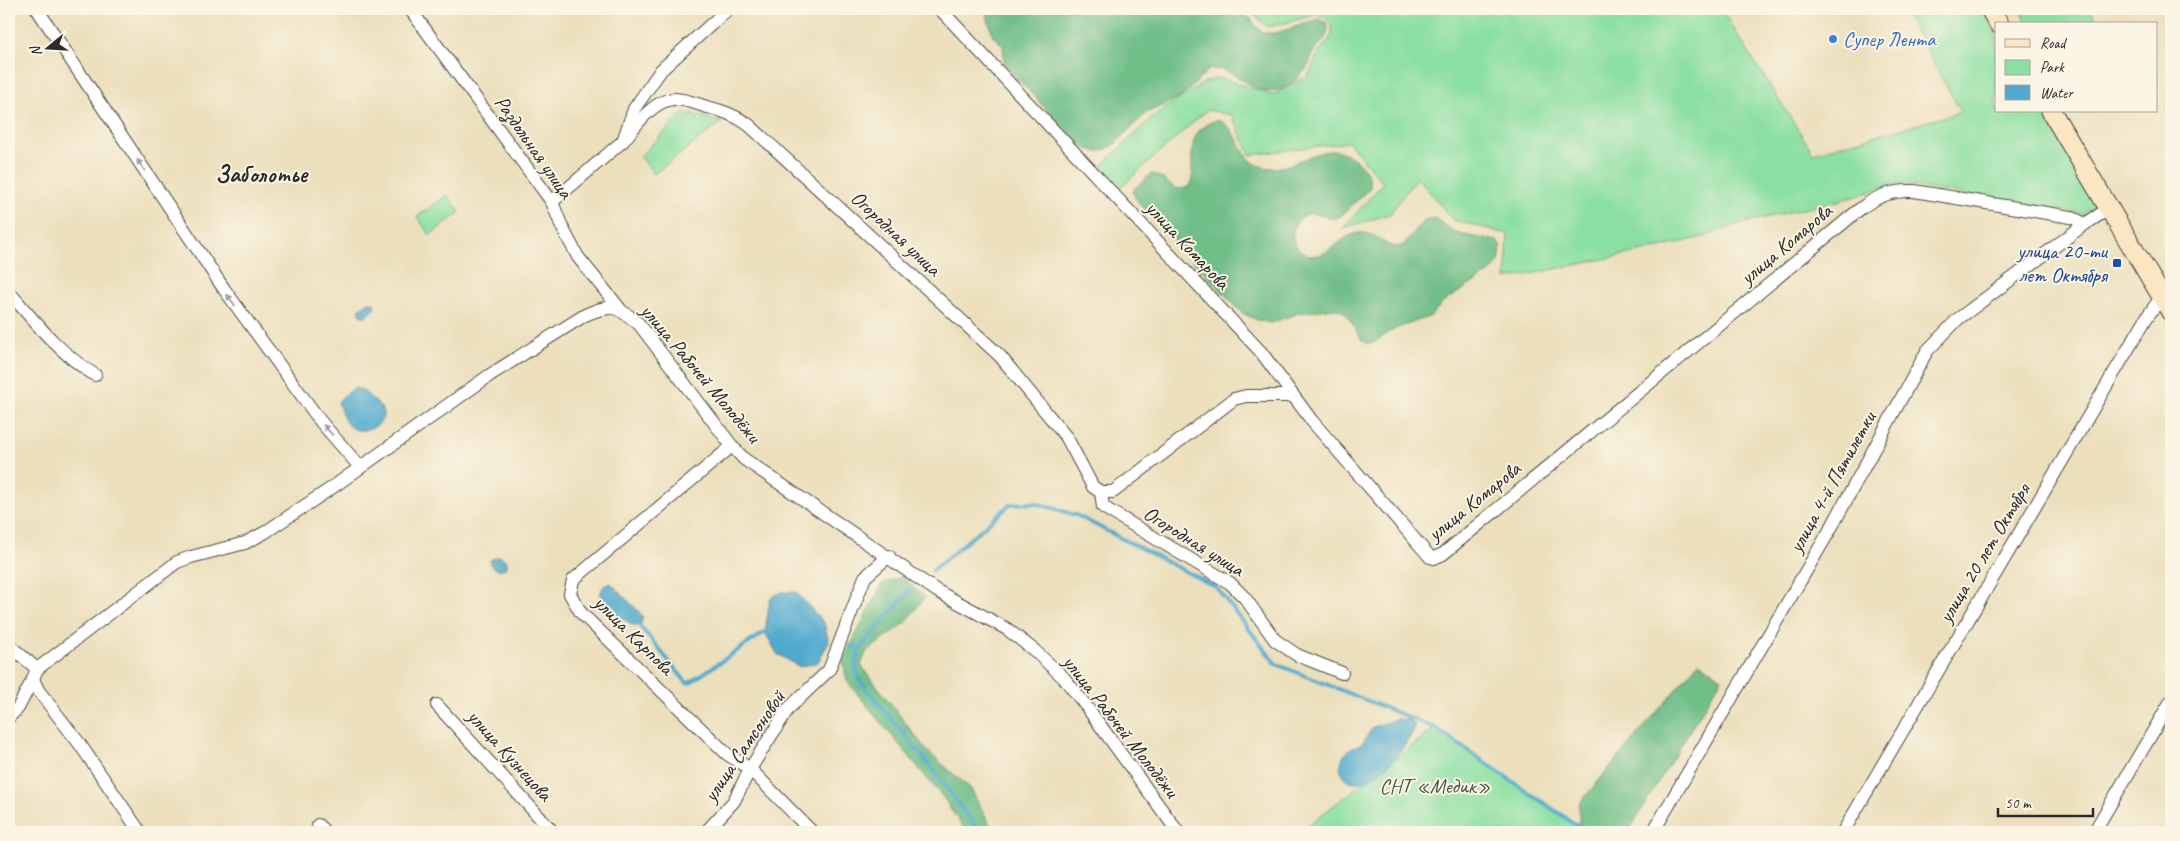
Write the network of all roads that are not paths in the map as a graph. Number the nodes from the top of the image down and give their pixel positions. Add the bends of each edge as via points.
1 (37, 9) edge
2 (410, 9) edge
3 (728, 9) edge
4 (940, 9) edge
5 (1990, 9) edge
6 (1995, 9) edge
7 (1998, 22) edge
8 (2002, 22) edge
9 (2052, 112) edge
10 (622, 141) junction
11 (552, 202) junction
12 (2110, 208) junction
13 (2085, 224) junction
14 (9, 292) edge
15 (2162, 296) junction
16 (620, 309) junction
17 (2171, 312) edge
18 (95, 375) dead end
19 (1293, 396) junction
20 (732, 446) junction
21 (360, 467) junction
22 (1101, 492) junction
23 (889, 556) junction
24 (9, 645) edge
25 (35, 674) junction
26 (1342, 674) dead end
27 (2171, 701) edge
28 (438, 705) dead end
29 (9, 717) edge
30 (750, 769) junction
31 (140, 832) edge
32 (553, 832) edge
33 (706, 832) edge
34 (812, 832) edge
35 (1178, 832) edge
36 (1653, 832) edge
37 (1843, 832) edge
38 (2094, 832) edge

21 -> 1 street via 321,422 224,289
2 - 11 street, Раздольная улица
3 - 10 street via 660,70 634,109
4 - 19 street, улица Комарова via 1260,352
5 - 7 main road
6 - 8 main road
9 - 12 main road
10 - 11 street
10 - 22 street, Огородная улица via 658,105 672,99 734,114 1000,356 1067,438 1087,479
11 - 16 street, Раздольная улица via 578,257
12 - 13 street, улица 4-й Пятилетки
12 - 15 main road
13 - 19 street, улица Комарова via 2071,217 1914,191 1901,190 1878,197 1443,554 1434,558 1425,554
13 - 36 street, улица 4-й Пятилетки via 1958,319 1927,351 1830,530
14 - 18 street via 56,346 76,364
15 - 17 main road
15 - 37 street, улица 20 лет Октября
16 - 20 street, улица Рабочей Молодёжи via 639,324
16 - 21 street, улица Рабочей Молодёжи via 598,310 585,315 490,375
19 - 22 street, Огородная улица via 1234,399 1113,492
20 - 23 street, улица Рабочей Молодёжи via 744,458
20 - 30 street, улица Карпова via 573,580 570,594 581,613 727,754
21 - 25 street, улица Рабочей Молодёжи via 318,498 245,543 177,562
22 - 26 street, Огородная улица via 1103,507 1230,583 1275,640 1297,655
23 - 30 street, улица Самсоновой via 865,577 829,670 788,709
23 - 35 street, улица Рабочей Молодёжи via 937,590 1007,629 1064,678
24 - 25 street
25 - 29 street via 18,708
25 - 31 street via 38,690
27 - 38 street
28 - 32 street, улица Кузнецова
30 - 33 street, улица Самсоновой via 734,801
30 - 34 street, улица Карпова

